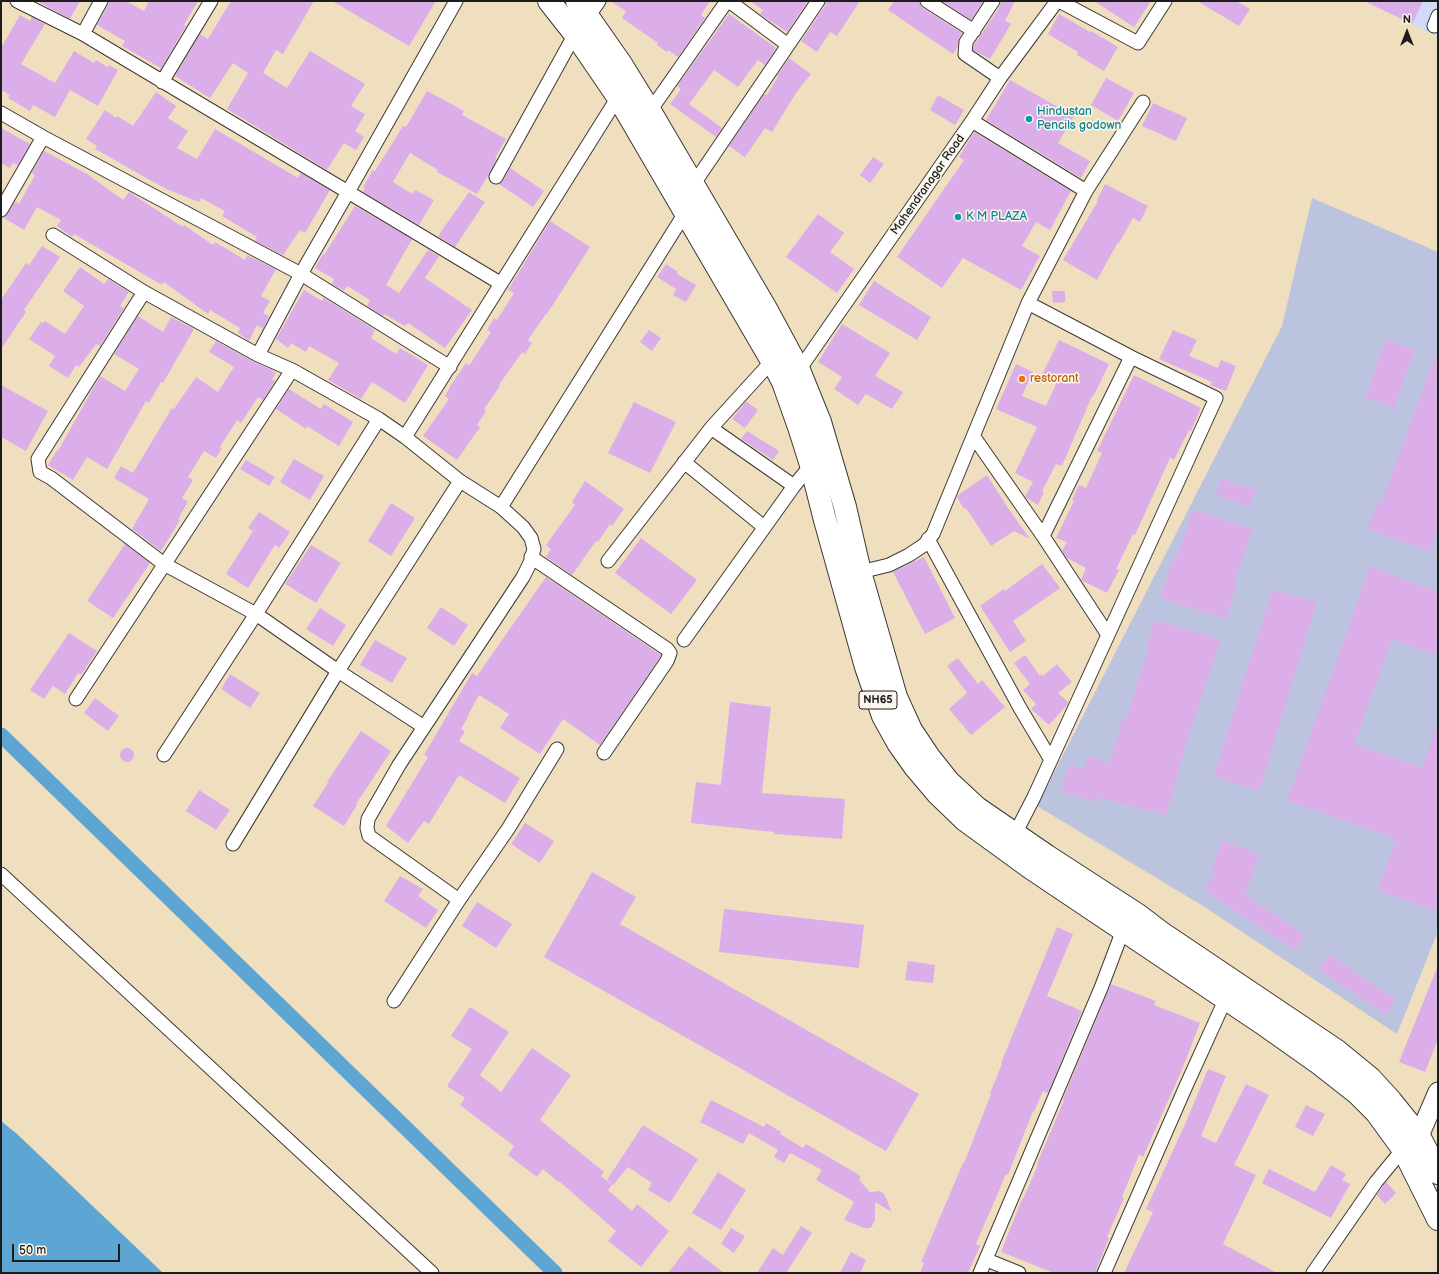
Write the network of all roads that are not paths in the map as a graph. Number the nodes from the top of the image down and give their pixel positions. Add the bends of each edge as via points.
1 (17, 1) edge
2 (101, 1) edge
3 (211, 1) edge
4 (456, 1) edge
5 (549, 1) edge
6 (728, 1) edge
7 (818, 1) edge
8 (926, 1) edge
9 (993, 1) edge
10 (1058, 1) edge
11 (1165, 1) edge
12 (588, 6) edge
13 (974, 31) junction
14 (82, 34) junction
15 (575, 34) junction
16 (788, 45) junction
17 (1000, 78) junction
18 (162, 82) junction
19 (618, 97) junction
20 (1143, 102) dead end
21 (650, 111) junction
22 (1, 113) edge
23 (972, 121) junction
24 (43, 137) junction
25 (496, 178) dead end
26 (693, 185) junction
27 (1086, 191) junction
28 (348, 192) junction
29 (1, 210) edge
30 (685, 213) junction
31 (53, 235) dead end
32 (301, 274) junction
33 (500, 283) junction
34 (144, 292) junction
35 (1028, 303) junction
36 (258, 355) junction
37 (1130, 357) junction
38 (772, 361) junction
39 (450, 367) junction
40 (292, 370) junction
41 (799, 370) junction
42 (379, 419) junction
43 (711, 428) junction
44 (405, 437) junction
45 (974, 437) junction
46 (684, 462) junction
47 (811, 465) junction
48 (460, 481) junction
49 (794, 486) junction
50 (501, 507) junction
51 (764, 527) junction
52 (1042, 536) junction
53 (928, 539) junction
54 (532, 557) junction
55 (608, 561) dead end
56 (164, 564) junction
57 (860, 572) junction
58 (256, 614) junction
59 (1108, 636) junction
60 (684, 640) dead end
61 (338, 672) junction
62 (76, 699) dead end
63 (424, 727) junction
64 (557, 748) dead end
65 (604, 753) dead end
66 (164, 756) dead end
67 (1051, 760) junction
68 (1015, 834) junction
69 (233, 844) dead end
70 (1, 874) edge
71 (459, 900) junction
72 (1123, 930) junction
73 (1226, 998) junction
74 (394, 1001) dead end
75 (1438, 1092) edge
76 (1411, 1143) junction
77 (1438, 1173) edge
78 (1438, 1219) edge
79 (987, 1260) junction
80 (432, 1273) edge
81 (980, 1273) edge
82 (1019, 1273) edge
83 (1104, 1273) edge
84 (1313, 1273) edge

1 - 14 street
2 - 14 street
3 - 18 street
4 - 28 street
5 - 15 highway, NH65
6 - 16 street
6 - 21 street
7 - 16 street
8 - 13 street
9 - 13 street
10 - 11 street via 1138,43
10 - 17 street, Mahendranagar Road
12 - 21 highway, NH65
13 - 17 street via 966,42 965,54
14 - 18 street
15 - 19 highway, NH65
15 - 25 street
16 - 26 street
17 - 23 street, Mahendranagar Road
18 - 28 street
19 - 30 highway, NH65
19 - 33 street
20 - 27 street
21 - 26 highway, NH65
22 - 24 street
23 - 27 street
23 - 41 street, Mahendranagar Road
24 - 29 street
24 - 32 street
26 - 41 highway, NH65
27 - 35 street
28 - 32 street
28 - 33 street
30 - 38 highway, NH65
30 - 50 street
31 - 34 street
32 - 36 street
32 - 39 street
33 - 39 street
34 - 36 street
34 - 56 street via 38,459 40,472
35 - 37 street
35 - 45 street
36 - 40 street
37 - 52 street
37 - 59 street via 1216,398
38 - 43 street
38 - 47 highway, NH65 via 783,382
39 - 44 street
40 - 42 street
40 - 56 street
41 - 57 highway, NH65 via 824,436 845,507
42 - 44 street
42 - 58 street
43 - 46 street
43 - 49 street
44 - 48 street
45 - 52 street
45 - 53 street via 933,534
46 - 51 street
46 - 55 street
47 - 49 street
47 - 72 highway, NH65 via 866,667 884,716 898,743 915,768 965,820
48 - 50 street
48 - 61 street
49 - 51 street
50 - 54 street via 531,538 534,549
51 - 60 street
52 - 59 street
53 - 57 street via 924,545 889,565
53 - 67 street
54 - 63 street via 523,577
54 - 65 street via 667,649 670,654
56 - 58 street
56 - 62 street
57 - 68 highway, NH65 via 896,697 911,730 949,782 978,808
58 - 61 street
58 - 66 street
59 - 67 street
61 - 63 street
61 - 69 street
63 - 71 street via 372,810 367,828 369,836
64 - 71 street via 508,829
67 - 68 street
68 - 76 highway, NH65 via 1337,1051 1370,1078 1391,1101
70 - 80 street
71 - 74 street
72 - 73 highway, NH65
72 - 79 street
73 - 76 highway, NH65 via 1357,1093
73 - 83 street
75 - 76 street
76 - 77 highway, NH65
76 - 78 highway, NH65
76 - 84 street via 1376,1182
79 - 81 street
79 - 82 street

